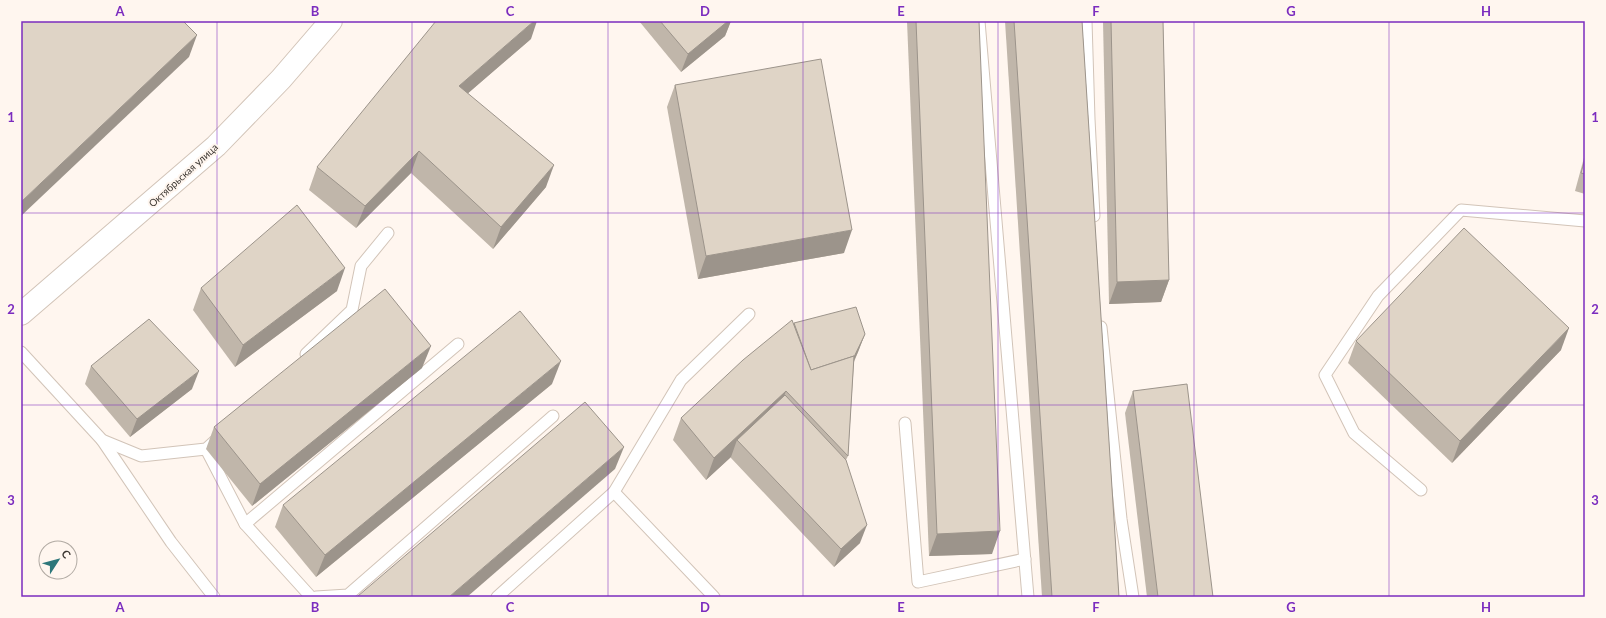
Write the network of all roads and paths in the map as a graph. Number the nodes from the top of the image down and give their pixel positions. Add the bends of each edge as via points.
1 (331, 21) edge
2 (979, 21) edge
3 (1086, 21) edge
4 (1585, 221) edge
5 (1095, 223) edge
6 (388, 233) dead end
7 (21, 314) edge
8 (749, 314) dead end
9 (1101, 319) edge
10 (458, 344) dead end
11 (21, 352) edge
12 (296, 363) edge
13 (553, 416) dead end
14 (906, 423) dead end
15 (223, 433) edge
16 (102, 440) junction
17 (206, 449) junction
18 (1421, 490) dead end
19 (614, 492) junction
20 (245, 524) junction
21 (1025, 559) junction
22 (214, 597) edge
23 (311, 597) edge
24 (316, 597) edge
25 (497, 597) edge
26 (714, 597) edge
27 (1028, 597) edge
28 (1133, 597) edge

1 - 7 street, Октябрьская улица via 281,79 216,146
2 - 21 lane
3 - 5 lane via 1088,120
4 - 18 lane via 1461,210 1378,296 1325,375 1354,433
6 - 12 lane via 361,266 352,310
8 - 19 lane via 681,380
9 - 28 lane via 1121,519
10 - 20 lane
11 - 16 lane
13 - 24 lane via 348,595
14 - 21 lane via 918,582
15 - 17 lane
16 - 17 lane via 141,456
16 - 22 lane via 171,542
17 - 20 lane
19 - 25 lane
19 - 26 lane
20 - 23 lane
21 - 27 lane

